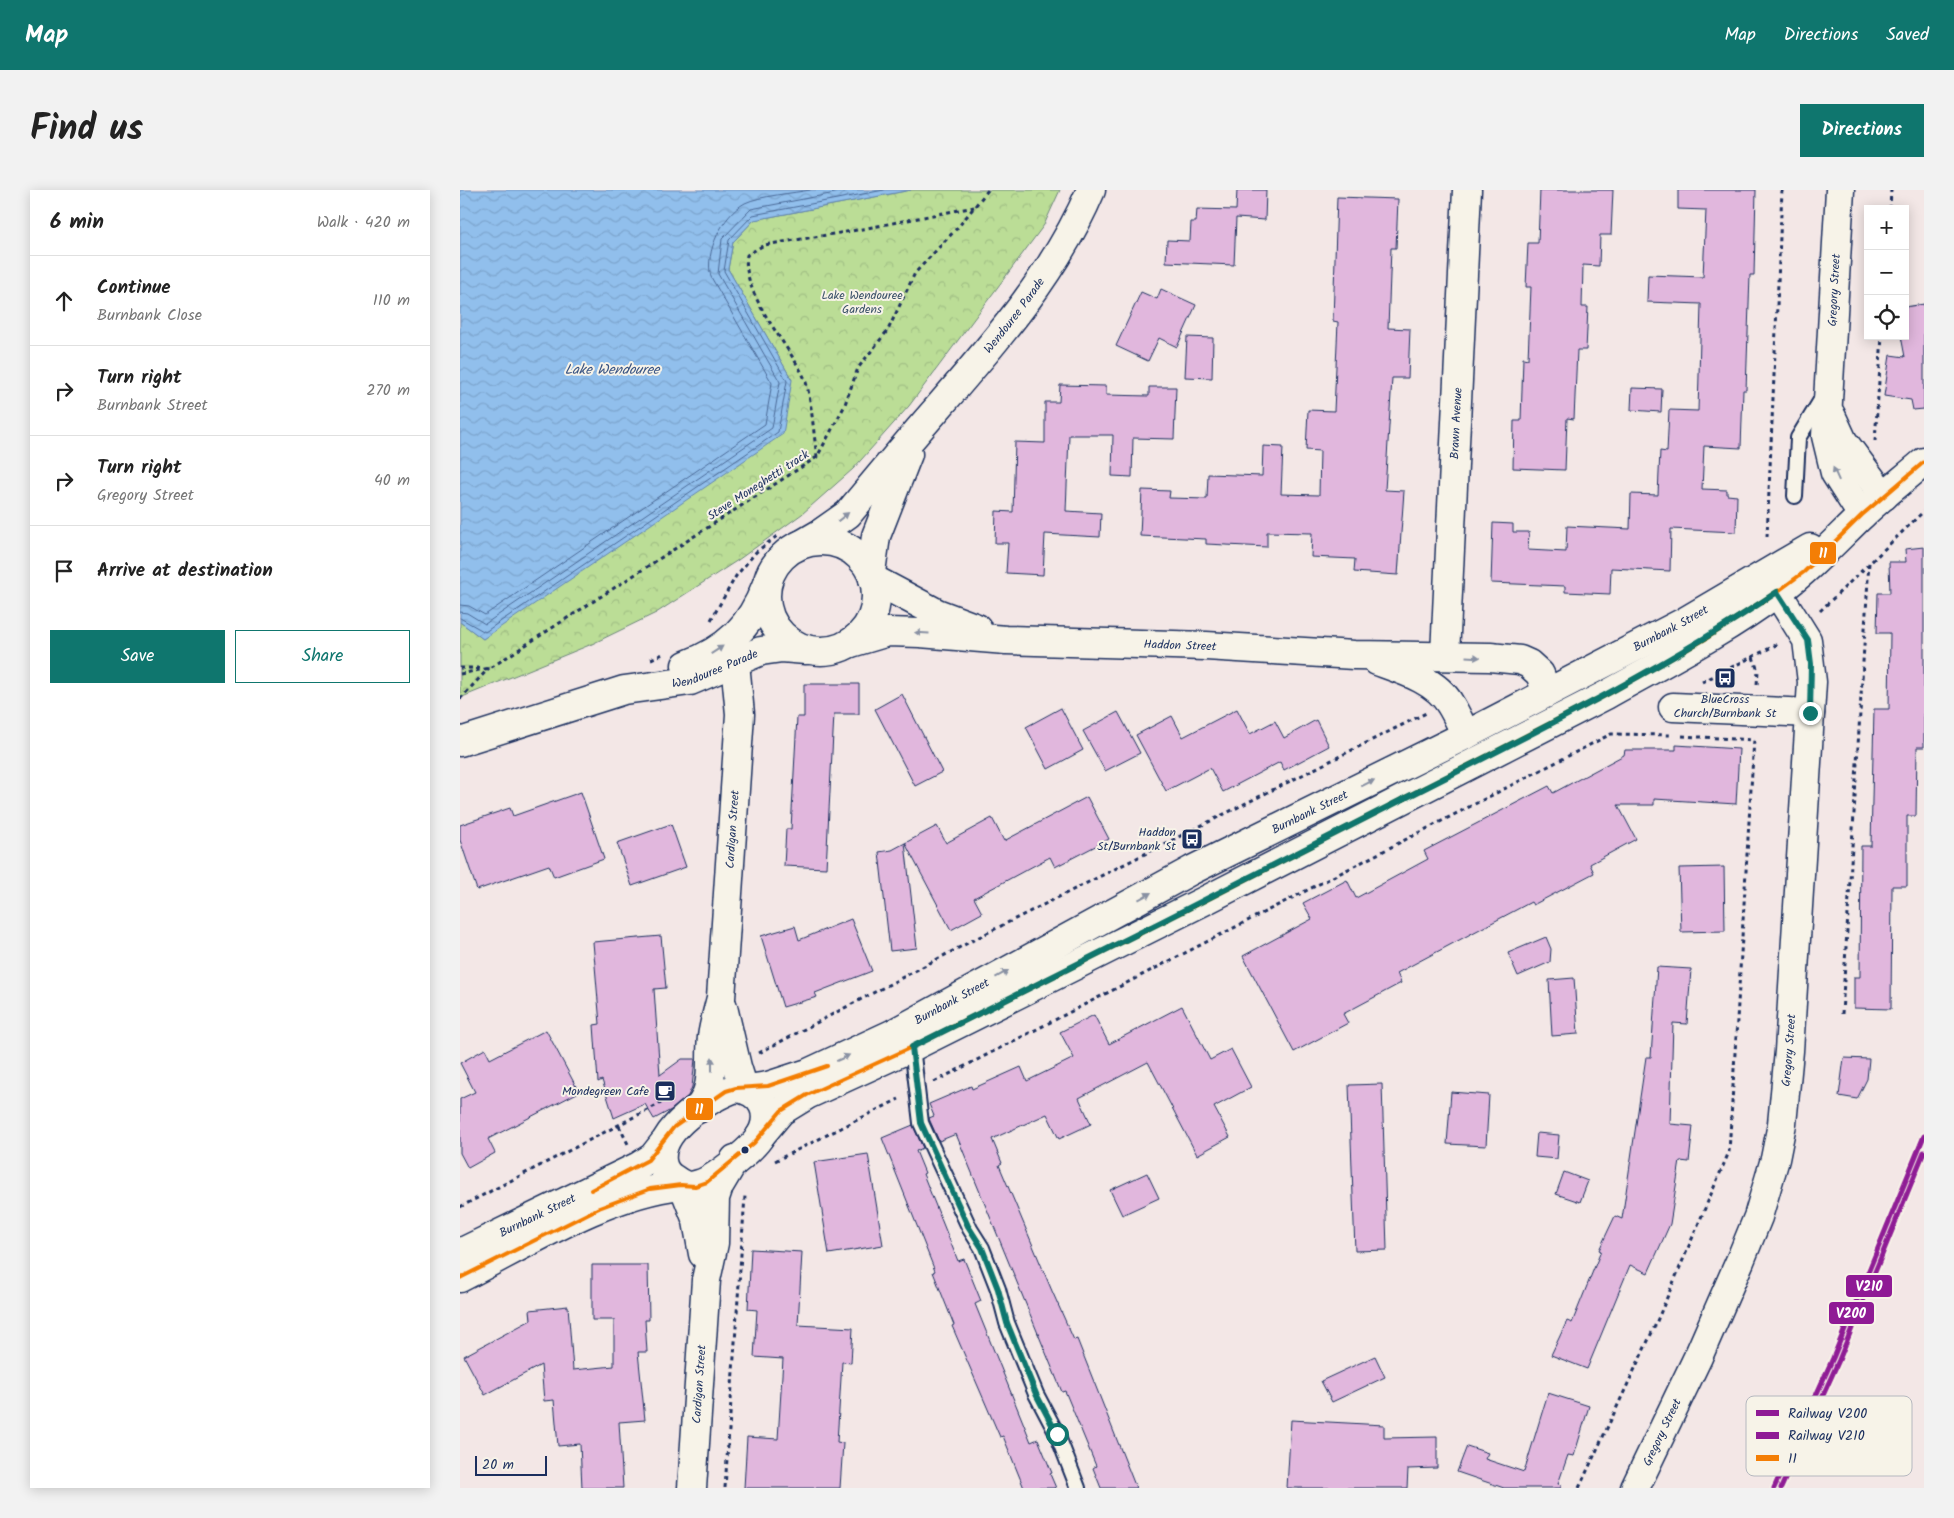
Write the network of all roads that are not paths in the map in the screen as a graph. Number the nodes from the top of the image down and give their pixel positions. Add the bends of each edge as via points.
1 (1091, 190) edge
2 (1468, 190) edge
3 (1840, 190) edge
4 (1828, 389) junction
5 (919, 430) junction
6 (1924, 462) edge
7 (1794, 496) dead end
8 (1884, 496) junction
9 (1862, 515) junction
10 (802, 544) junction
11 (872, 576) junction
12 (766, 585) junction
13 (1777, 592) junction
14 (1006, 640) junction
15 (851, 643) junction
16 (806, 650) junction
17 (1354, 655) junction
18 (1445, 655) junction
19 (735, 663) junction
20 (624, 690) junction
21 (1547, 693) junction
22 (1673, 707) dead end
23 (1810, 713) junction
24 (1546, 725) junction
25 (1466, 735) junction
26 (460, 742) edge
27 (1478, 761) junction
28 (721, 998) junction
29 (912, 1047) junction
30 (746, 1089) junction
31 (698, 1109) junction
32 (760, 1136) junction
33 (664, 1143) junction
34 (735, 1159) junction
35 (682, 1185) junction
36 (460, 1253) edge
37 (460, 1278) edge
38 (706, 1280) junction
39 (692, 1488) edge
40 (1078, 1488) edge
41 (1635, 1488) edge

1 - 5 street, Wendouree Parade via 1047,272 982,357
2 - 18 street, Brawn Avenue
3 - 4 street, Gregory Street
4 - 7 lane via 1798,438
4 - 8 street, Gregory Street via 1831,415 1843,442
9 -> 4 street, Gregory Street via 1839,481 1831,462 1826,436
10 -> 5 street, Wendouree Parade via 848,514
5 - 11 street, Wendouree Parade via 876,536
6 - 8 street, Burnbank Street
8 - 9 street, Burnbank Street
9 - 13 street, Burnbank Street via 1816,561
9 - 21 street, Burnbank Street via 1782,566 1690,618
10 - 11 street via 818,540 849,548 862,559
10 - 12 street via 785,553 773,567
11 - 14 street, Haddon Street via 937,613
11 - 15 street via 876,596 873,614
12 - 16 street via 766,606 773,626 787,641
20 -> 12 street, Wendouree Parade via 652,676 697,661 720,648 753,616
13 - 23 street, Gregory Street via 1808,640
13 - 24 street, Burnbank Street via 1674,656
14 -> 15 street, Haddon Street via 888,632
14 - 17 street, Haddon Street via 1206,646
15 - 16 street via 837,650
16 - 19 street, Wendouree Parade via 782,648 761,651
17 - 18 street, Haddon Street
17 - 25 street, Haddon Street via 1395,667 1438,690 1450,703
18 -> 21 street, Haddon Street via 1524,661 1536,668
19 - 20 street, Wendouree Parade via 690,680
19 - 28 street, Cardigan Street via 740,714
20 - 26 street, Wendouree Parade
21 - 24 street, Haddon Street
21 - 25 street, Burnbank Street
22 - 23 street
23 - 41 street, Gregory Street via 1789,1051 1775,1159 1758,1217 1740,1261
24 - 27 street, Burnbank Street
25 - 27 street, Haddon Street
30 -> 25 street, Burnbank Street via 768,1086 808,1073 884,1038 1192,870
27 - 29 street, Burnbank Street
28 - 30 street, Cardigan Street
31 -> 28 street, Cardigan Street via 710,1083 712,1035
29 - 32 street, Burnbank Street via 797,1100 781,1111
29 - 40 lane via 921,1123 968,1226 982,1248 1007,1323
30 - 31 street, Burnbank Street via 726,1091
30 - 32 street via 758,1096 764,1105 765,1119
31 - 33 street, Burnbank Street via 674,1127
32 - 34 street, Burnbank Street
33 - 35 street via 661,1153 663,1166 668,1176
33 - 36 street, Burnbank Street via 653,1157 639,1166
34 - 35 street, Burnbank Street via 707,1182 695,1186
34 - 38 street, Cardigan Street via 715,1198 714,1243
35 - 37 street, Burnbank Street via 650,1189 599,1208
35 - 38 street, Cardigan Street via 700,1231
38 - 39 street, Cardigan Street

